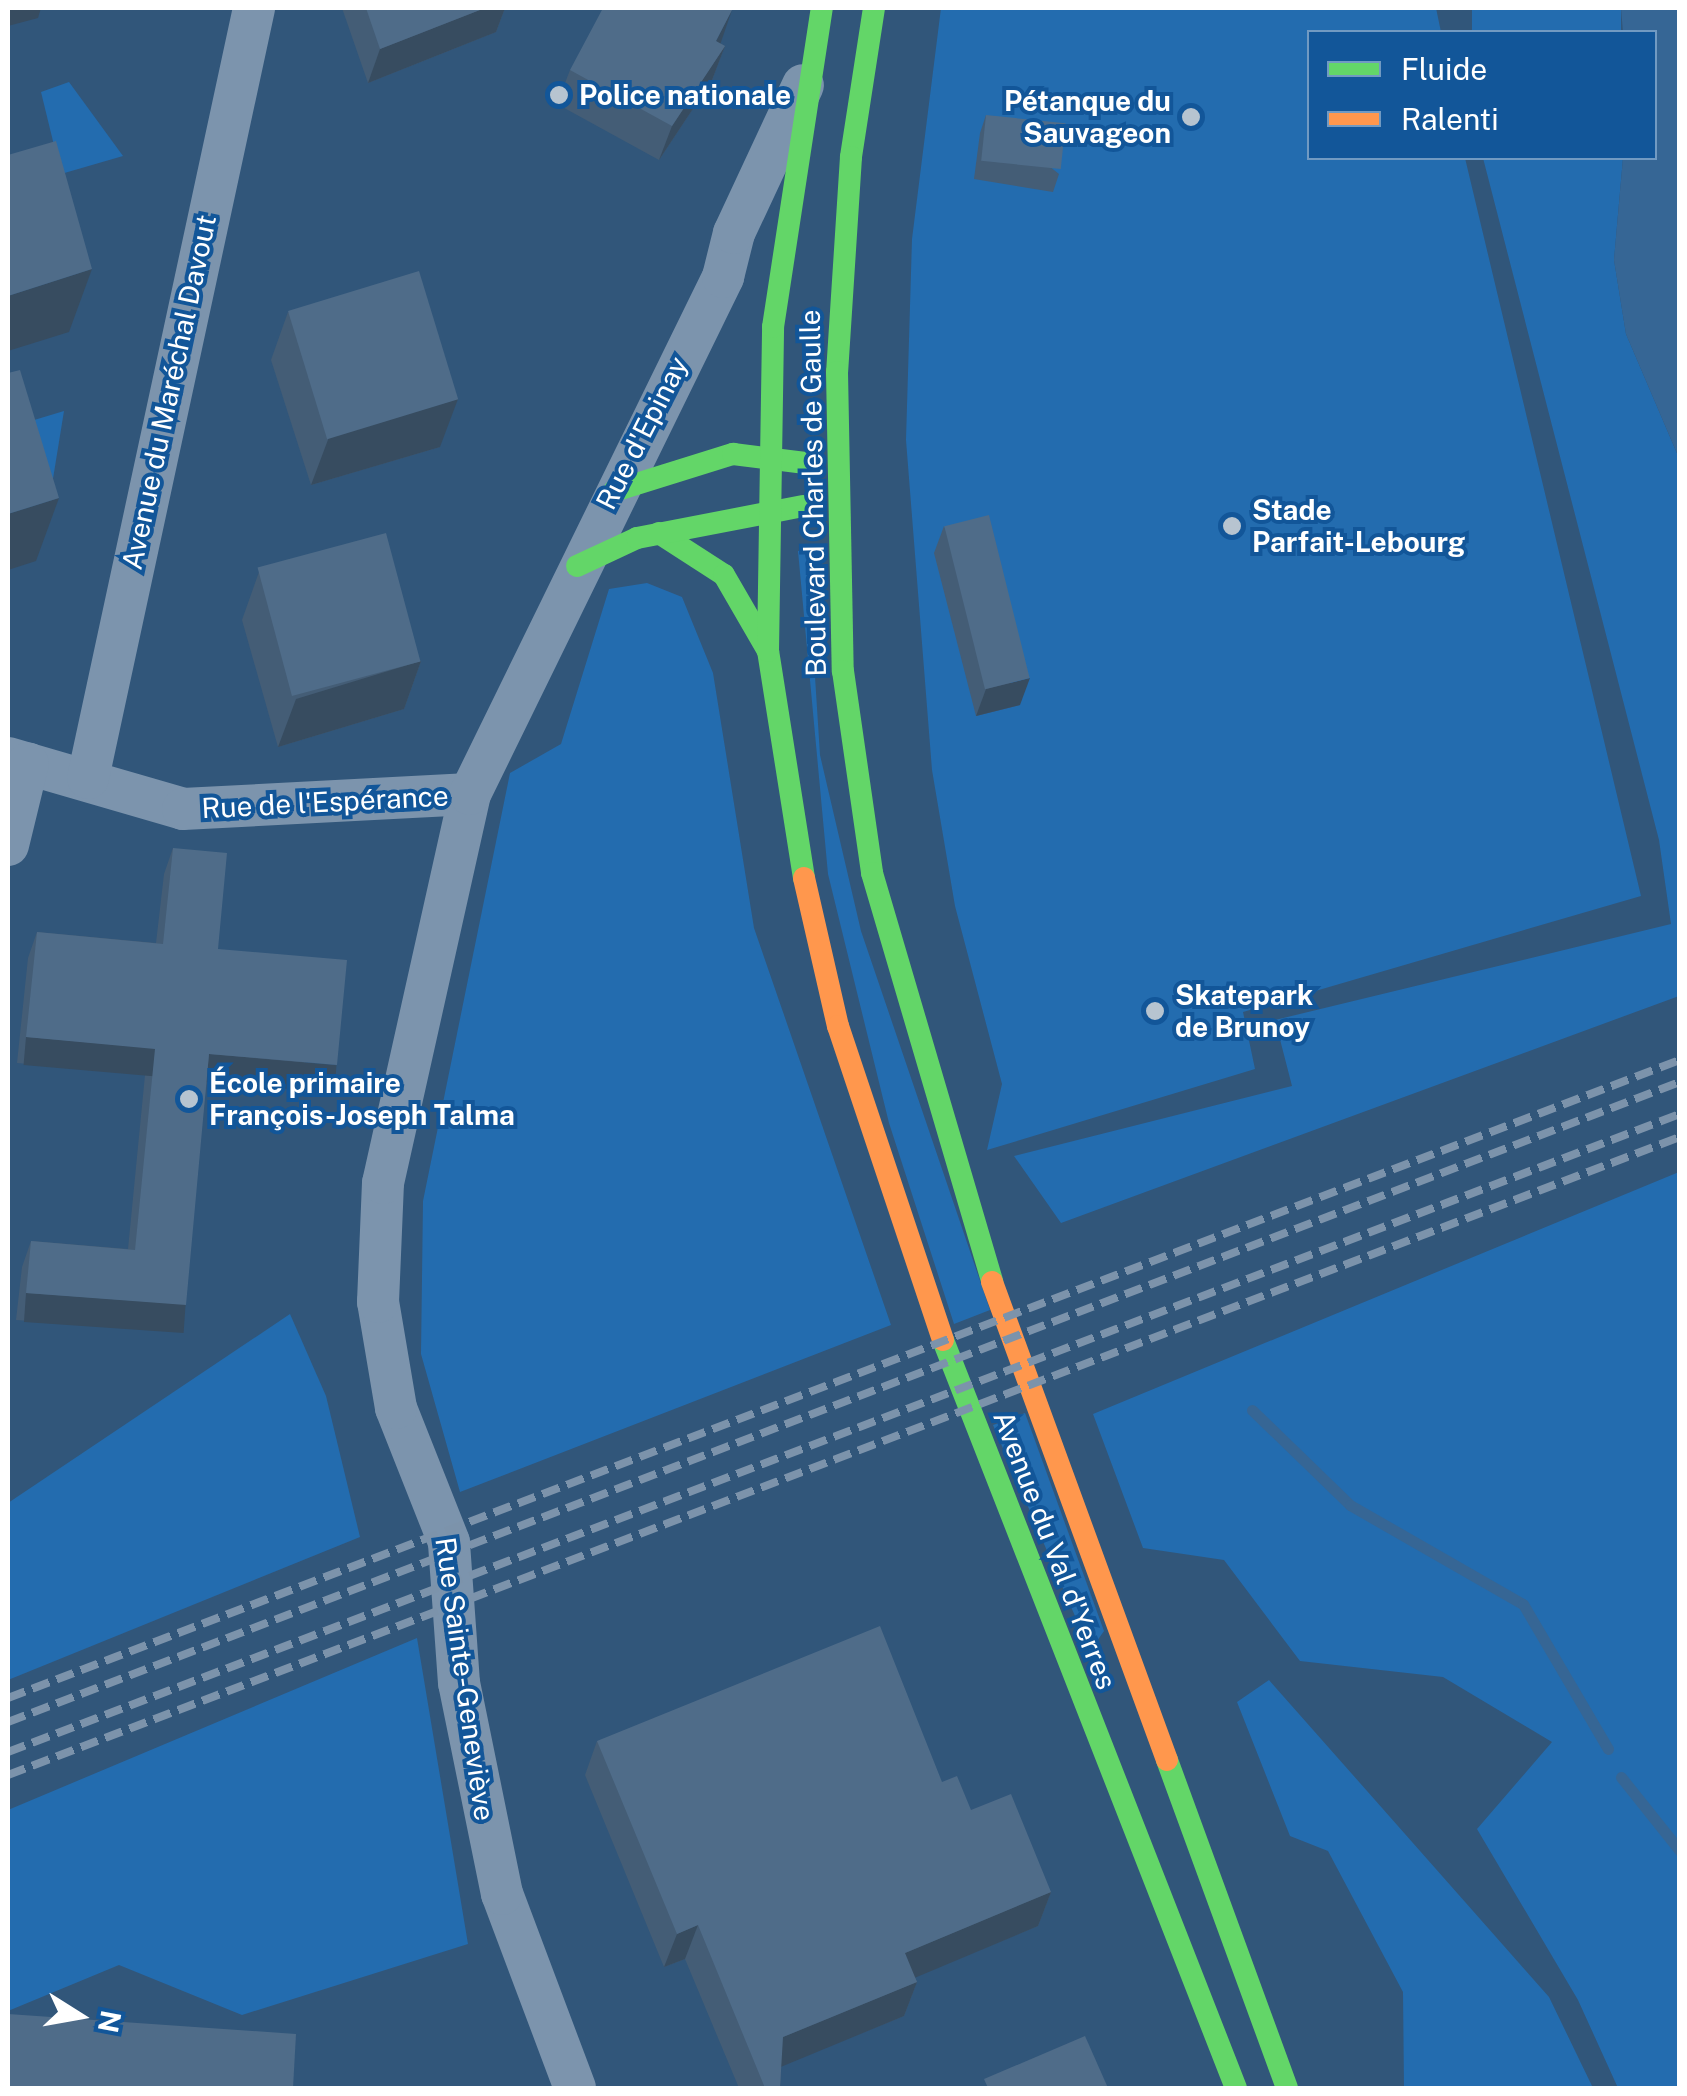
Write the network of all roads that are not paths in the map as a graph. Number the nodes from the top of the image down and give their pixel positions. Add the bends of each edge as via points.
1 (254, 8) edge
2 (822, 8) edge
3 (874, 8) edge
4 (810, 72) junction
5 (771, 452) junction
6 (838, 481) junction
7 (614, 491) junction
8 (771, 518) junction
9 (659, 532) junction
10 (576, 566) junction
11 (768, 651) junction
12 (18, 760) edge
13 (88, 778) junction
14 (470, 794) junction
15 (8, 845) edge
16 (838, 1026) joint
17 (927, 1091) joint
18 (575, 2088) edge
19 (1236, 2088) edge
20 (1286, 2088) edge

1 - 13 street, Avenue du Maréchal Davout
2 - 4 main road, Boulevard Charles de Gaulle
3 - 6 main road, Boulevard Charles de Gaulle via 843,256
4 - 5 main road, Boulevard Charles de Gaulle via 773,327
4 - 7 street, Rue d'Epinay via 762,164 723,277
5 - 6 main road
5 - 7 main road via 694,463
5 - 8 main road, Boulevard Charles de Gaulle
6 - 8 main road
6 - 17 main road, Boulevard Charles de Gaulle via 853,774
7 - 10 street, Rue d'Epinay
8 - 9 main road
8 - 11 main road, Boulevard Charles de Gaulle
9 - 10 main road
9 - 11 main road via 724,575
10 - 14 street, Rue d'Epinay
11 - 16 main road, Boulevard Charles de Gaulle via 790,820
12 - 13 street, Rue de l'Espérance
12 - 15 street
13 - 14 street, Rue de l'Espérance via 183,809
14 - 18 street, Rue Sainte-Geneviève via 383,1183 378,1302 396,1408 449,1542 459,1683 502,1894
16 - 19 main road, Avenue du Val d'Yerres via 906,1247
17 - 20 main road, Avenue du Val d'Yerres

